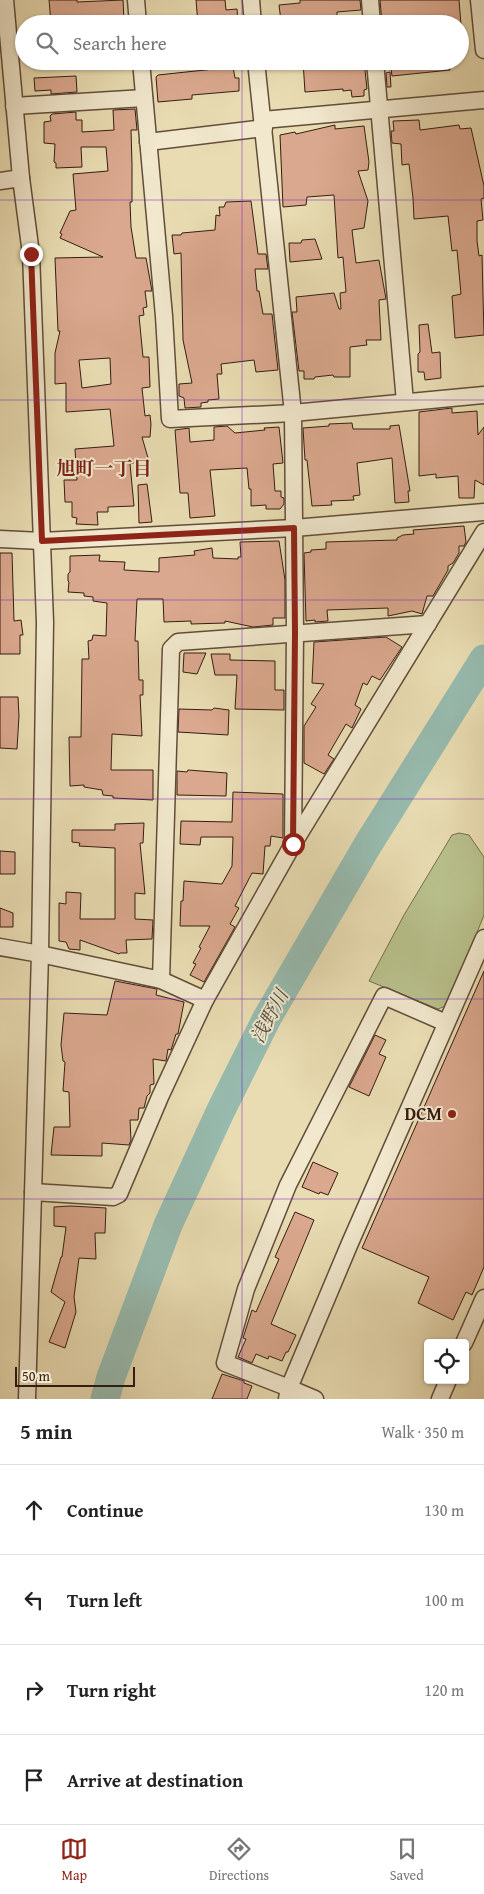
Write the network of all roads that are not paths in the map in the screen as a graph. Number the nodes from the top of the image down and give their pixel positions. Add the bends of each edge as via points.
1 (5, 0) edge
2 (136, 0) edge
3 (251, 0) edge
4 (370, 0) edge
5 (479, 0) edge
6 (137, 15) edge
7 (252, 15) edge
8 (371, 15) edge
9 (484, 50) edge
10 (142, 70) edge
11 (257, 70) edge
12 (377, 70) edge
13 (144, 98) junction
14 (484, 100) edge
15 (14, 106) junction
16 (380, 109) junction
17 (264, 124) junction
18 (148, 142) junction
19 (21, 178) junction
20 (0, 181) edge
21 (484, 395) edge
22 (405, 402) junction
23 (293, 413) junction
24 (484, 512) edge
25 (294, 528) junction
26 (484, 532) edge
27 (0, 539) edge
28 (42, 541) junction
29 (428, 624) junction
30 (295, 633) junction
31 (293, 844) junction
32 (484, 938) edge
33 (0, 948) edge
34 (40, 954) junction
35 (161, 980) junction
36 (205, 1000) junction
37 (446, 1023) junction
38 (33, 1192) junction
39 (484, 1298) edge
40 (466, 1339) edge
41 (446, 1384) edge
42 (288, 1394) edge
43 (27, 1399) edge
44 (315, 1399) edge
45 (440, 1399) edge

1 - 15 street
2 - 6 street
3 - 7 street
4 - 8 street
5 - 9 street
10 - 13 street
11 - 17 street
12 - 16 street
13 - 15 street
13 - 18 street
14 - 16 street
15 - 19 street
16 - 17 street
16 - 22 street
17 - 18 street
17 - 23 street
18 - 23 street via 170,419
19 - 20 street
19 - 28 street via 31,254
21 - 22 street
22 - 23 street
23 - 25 street
24 - 25 street
25 - 28 street
25 - 30 street
26 - 29 street
27 - 28 street
28 - 34 street via 45,622
29 - 30 street
29 - 31 street
30 - 31 street
30 - 35 street via 178,642 171,649
31 - 36 street
32 - 37 street
33 - 34 street
34 - 35 street
34 - 38 street
35 - 36 street
36 - 38 street via 120,1194 113,1197
37 - 42 street
37 - 42 street via 384,996 288,1185 246,1289 225,1363
38 - 43 street
39 - 40 street
41 - 45 street
42 - 44 street

